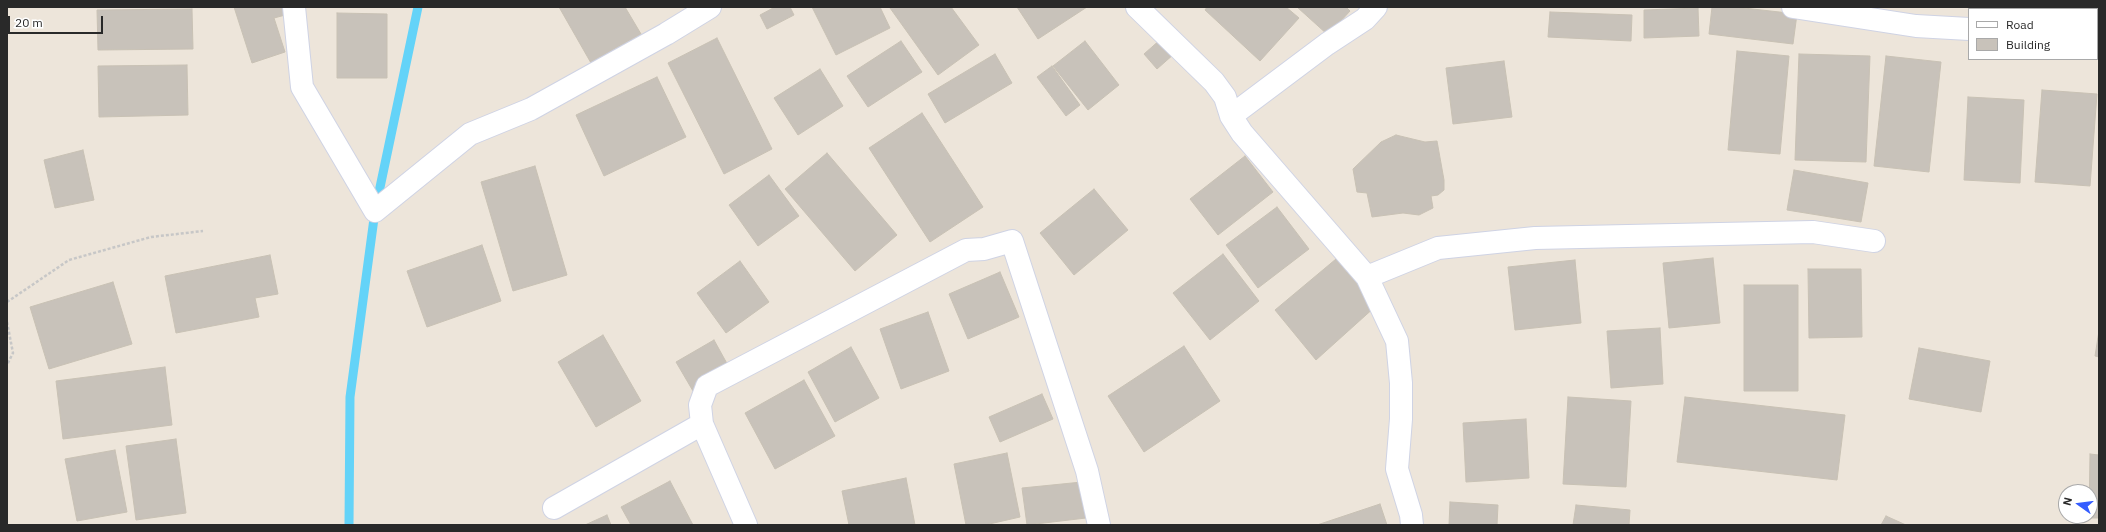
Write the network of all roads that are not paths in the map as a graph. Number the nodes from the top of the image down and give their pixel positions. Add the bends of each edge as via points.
1 (294, 7) edge
2 (710, 7) edge
3 (1137, 7) edge
4 (1376, 7) edge
5 (1793, 7) edge
6 (1968, 29) edge
7 (1231, 116) junction
8 (1874, 241) dead end
9 (1367, 277) junction
10 (702, 424) junction
11 (554, 508) dead end
12 (746, 525) edge
13 (1099, 525) edge
14 (1412, 525) edge

1 - 2 street via 302,87 375,211 470,134 531,109
3 - 7 street via 1214,82 1225,97
4 - 7 street via 1365,19 1327,44
5 - 6 street via 1916,26
7 - 9 street via 1242,133
8 - 9 street via 1813,232 1535,238 1438,248
9 - 14 street via 1397,341 1402,397 1397,469
10 - 11 street
10 - 12 street
10 - 13 street via 700,405 708,386 966,250 984,249 1012,241 1087,471

